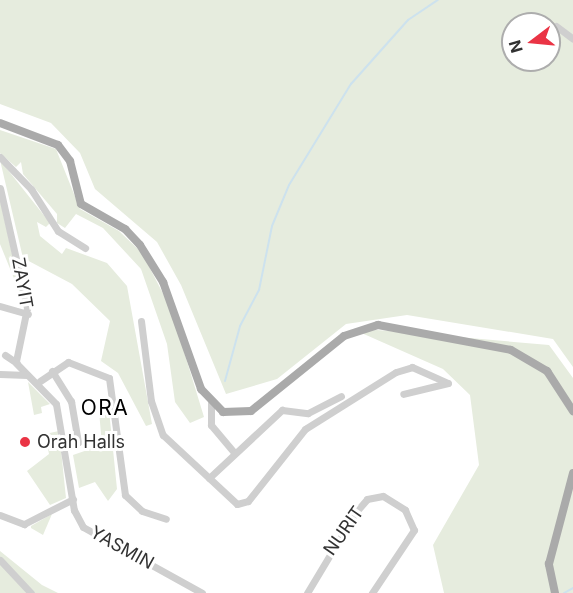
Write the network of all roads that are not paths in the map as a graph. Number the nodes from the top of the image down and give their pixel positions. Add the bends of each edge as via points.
1 (561, 30) edge
2 (573, 39) edge
3 (0, 123) edge
4 (0, 157) edge
5 (0, 188) edge
6 (85, 248) dead end
7 (0, 306) edge
8 (28, 314) junction
9 (141, 321) dead end
10 (20, 343) junction
11 (2, 356) edge
12 (16, 362) junction
13 (52, 371) junction
14 (14, 373) junction
15 (0, 374) edge
16 (40, 381) junction
17 (403, 394) dead end
18 (341, 396) dead end
19 (211, 403) junction
20 (573, 411) edge
21 (66, 444) junction
22 (234, 452) junction
23 (573, 473) edge
24 (209, 478) junction
25 (73, 500) junction
26 (0, 515) edge
27 (166, 519) dead end
28 (0, 560) edge
29 (31, 593) edge
30 (202, 593) edge
31 (307, 593) edge
32 (372, 593) edge
33 (555, 593) edge

1 - 2 street
3 - 19 main road via 58,145 70,161 81,204 125,229 140,245 163,282
4 - 6 street via 31,189 58,231
5 - 8 street, ZAYIT
7 - 8 street
8 - 10 street, ZAYIT
9 - 24 street via 160,430
10 - 11 street
10 - 12 street, ZAYIT
11 - 12 street, YASMIN
12 - 14 street, ZAYIT
12 - 16 street, YASMIN
13 - 16 street
13 - 21 street via 71,401 78,441
13 - 27 street via 68,362 110,379 125,495 142,511
14 - 15 street
14 - 16 street
16 - 21 street, YASMIN via 56,404
17 - 24 street via 448,383 412,367 396,372 302,432 244,504 232,501
18 - 22 street via 308,413 282,410
19 - 20 main road via 227,414 246,413 296,380 344,336 378,325 511,350 547,371
19 - 22 street via 211,425
21 - 25 street, YASMIN
22 - 24 street
23 - 33 main road via 549,564
25 - 26 street via 24,524
25 - 30 street, YASMIN via 88,531
28 - 29 street
31 - 32 street, NURIT via 355,513 367,499 383,496 405,510 414,530

